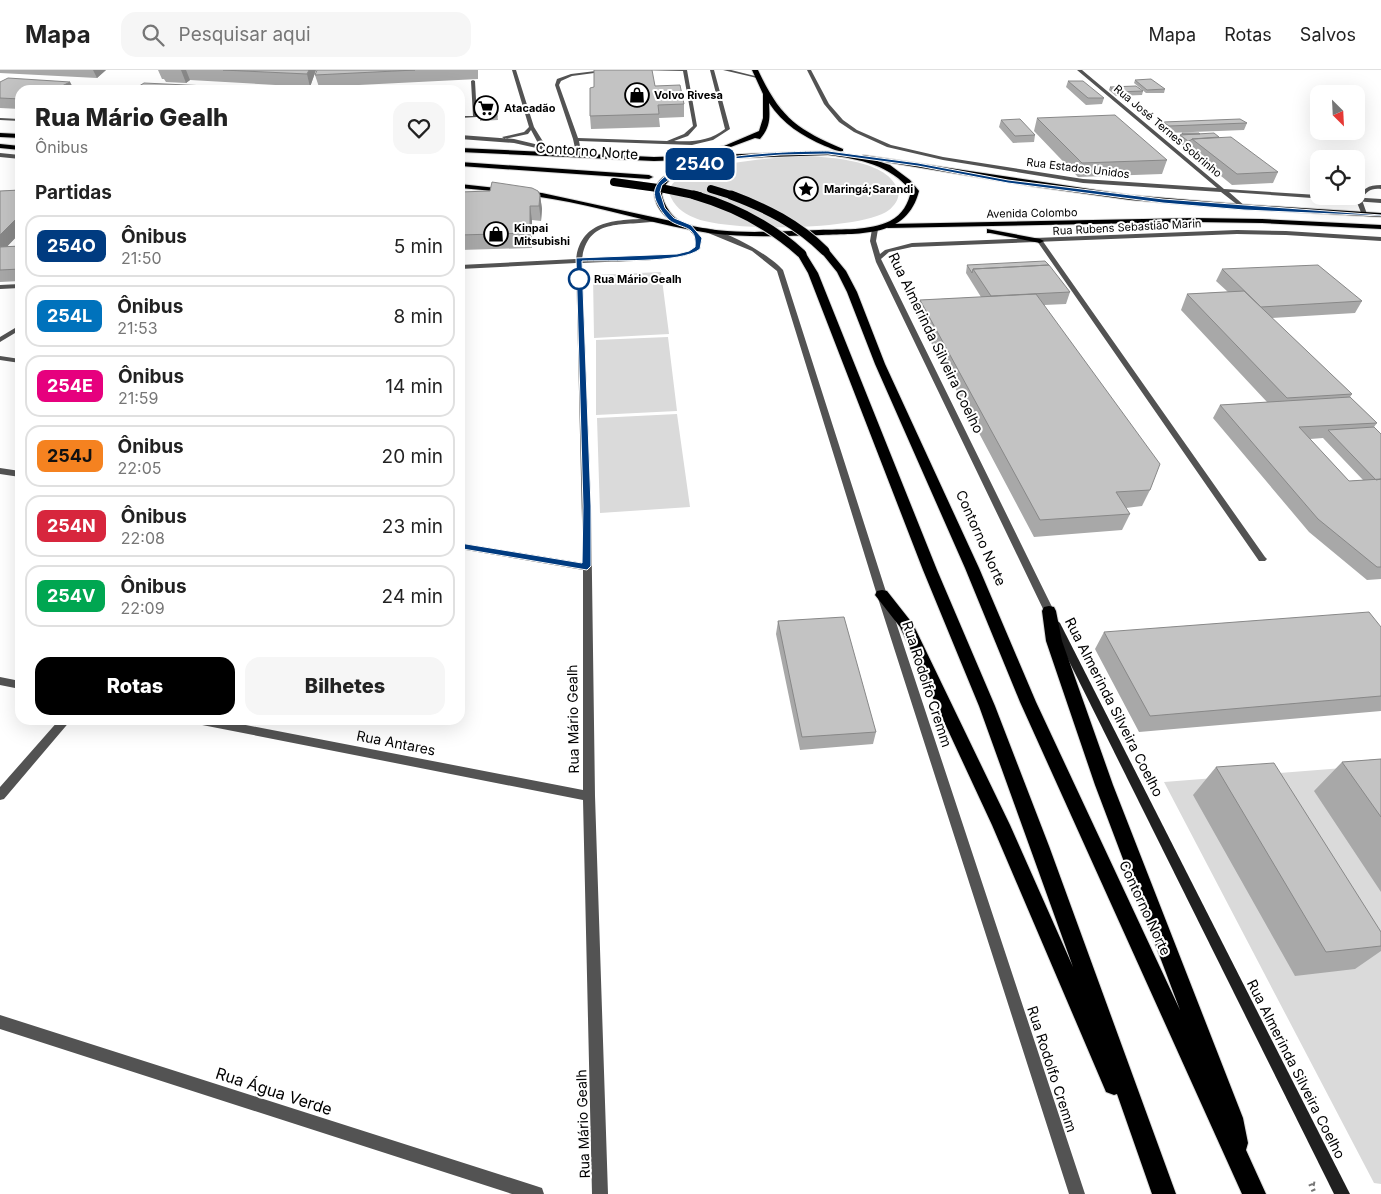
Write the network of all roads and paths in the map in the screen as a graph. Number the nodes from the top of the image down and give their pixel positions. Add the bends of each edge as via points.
1 (514, 70) edge
2 (613, 70) edge
3 (632, 70) edge
4 (670, 70) edge
5 (712, 70) edge
6 (725, 70) edge
7 (809, 70) edge
8 (1079, 70) edge
9 (756, 73) edge
10 (473, 81) dead end
11 (765, 94) junction
12 (465, 116) edge
13 (0, 119) edge
14 (15, 120) edge
15 (532, 127) junction
16 (15, 132) edge
17 (764, 132) junction
18 (0, 133) edge
19 (15, 135) edge
20 (465, 137) edge
21 (488, 139) junction
22 (576, 139) junction
23 (664, 143) junction
24 (0, 145) edge
25 (15, 146) edge
26 (465, 150) edge
27 (546, 151) junction
28 (0, 155) edge
29 (853, 155) junction
30 (15, 156) edge
31 (579, 156) junction
32 (744, 156) junction
33 (863, 157) junction
34 (732, 158) junction
35 (669, 159) junction
36 (465, 164) edge
37 (465, 173) edge
38 (681, 182) dead end
39 (465, 186) edge
40 (1381, 187) edge
41 (706, 188) dead end
42 (1365, 190) edge
43 (1226, 191) junction
44 (1310, 197) edge
45 (1365, 200) edge
46 (1381, 201) edge
47 (1361, 205) edge
48 (1244, 208) junction
49 (1364, 214) junction
50 (1381, 215) edge
51 (655, 220) junction
52 (888, 226) junction
53 (918, 226) junction
54 (1381, 227) edge
55 (692, 228) junction
56 (875, 229) junction
57 (1381, 239) edge
58 (1040, 241) junction
59 (878, 259) junction
60 (579, 260) junction
61 (465, 267) edge
62 (15, 286) edge
63 (0, 287) edge
64 (15, 330) edge
65 (0, 340) edge
66 (0, 358) edge
67 (15, 360) edge
68 (0, 471) edge
69 (15, 473) edge
70 (465, 547) edge
71 (1262, 559) dead end
72 (587, 566) junction
73 (882, 595) junction
74 (1049, 611) junction
75 (0, 681) edge
76 (15, 684) edge
77 (62, 725) edge
78 (223, 725) edge
79 (0, 795) edge
80 (589, 796) junction
81 (0, 1022) edge
82 (1139, 1126) junction
83 (1240, 1164) junction
84 (1315, 1184) dead end
85 (536, 1194) edge
86 (600, 1194) edge
87 (1077, 1194) edge
88 (1164, 1194) edge
89 (1254, 1194) edge
90 (1315, 1194) edge
91 (1342, 1194) edge

1 - 15 street
2 - 22 street via 588,72 559,80 557,85
3 - 4 street
4 - 23 street via 685,70 695,126 686,135
5 - 23 street via 728,130 706,142
6 - 9 street
7 - 43 street, Rua Estados Unidos via 828,108 842,121 871,139 908,151 1049,177
8 - 43 street, Rua José Ternes Sobrinho
9 - 11 highway
10 - 12 street via 475,117
11 - 17 highway via 767,122
11 - 29 highway via 791,126
13 - 14 street
15 - 21 street via 521,134
15 - 27 street
16 - 18 highway
17 - 32 highway
17 - 35 highway via 710,151
18 - 19 highway
20 - 21 street
21 - 27 street
22 - 23 street
22 - 31 street
24 - 25 highway
26 - 27 highway, Avenida Colombo
27 - 31 highway, Avenida Colombo
28 - 30 street
29 - 32 highway, Avenida Colombo via 805,152
29 - 33 highway, Avenida Colombo
31 - 35 highway, Avenida Colombo
32 - 34 highway, Avenida Colombo
33 - 48 main road, Avenida Colombo via 1096,194
33 - 52 highway via 901,174 914,191 908,210 900,220
34 - 35 highway, Avenida Colombo
34 - 55 highway via 676,172 660,185 657,192 662,208 672,219
36 - 38 highway, Contorno Norte
37 - 82 highway, Contorno Norte, bridge via 614,182 693,194 754,217 783,236 802,254 813,273 987,706
39 - 51 highway, Avenida Colombo via 556,197
40 - 42 street
41 - 83 highway, Contorno Norte, bridge via 775,213 818,243 842,272 1071,799
43 - 44 street, Rua Estados Unidos
43 - 48 street, Rua José Ternes Sobrinho
45 - 46 street, Rua Estados Unidos
47 - 49 street
48 - 49 main road, Avenida Colombo
49 - 50 main road, Avenida Colombo
51 - 55 highway, Avenida Colombo
51 - 60 street, Rua Mário Gealh via 593,230 582,243
52 - 53 main road, Avenida Colombo
52 - 56 highway, Avenida Colombo
53 - 54 main road, Avenida Colombo via 1204,220
53 - 58 main road via 990,231
55 - 56 highway, Avenida Colombo via 767,235
55 - 60 street via 699,238 698,248 691,253
55 - 73 street, Rua Rodolfo Cremm via 752,248 780,270
56 - 59 street, Rua Almerinda Silveira Coelho via 872,241
57 - 58 street, Rua Rubens Sebastião Marin via 1237,232
58 - 59 street, Rua Rubens Sebastião Marin via 912,245 887,251
58 - 71 street
59 - 74 street, Rua Almerinda Silveira Coelho
60 - 61 street
60 - 72 street, Rua Mário Gealh
62 - 63 street
64 - 65 street
66 - 67 street
68 - 69 street
70 - 72 street
72 - 80 street, Rua Mário Gealh
73 - 82 highway via 906,624 1001,825 1116,1087
73 - 87 street, Rua Rodolfo Cremm
74 - 83 highway via 1054,641 1104,786 1232,1118
74 - 91 main road, Rua Almerinda Silveira Coelho
75 - 76 street
77 - 79 street
78 - 80 street, Rua Antares
80 - 86 street, Rua Mário Gealh
81 - 85 street, Rua Água Verde
82 - 88 highway, Contorno Norte
83 - 89 highway, Contorno Norte
84 - 90 path via 1310,1183

